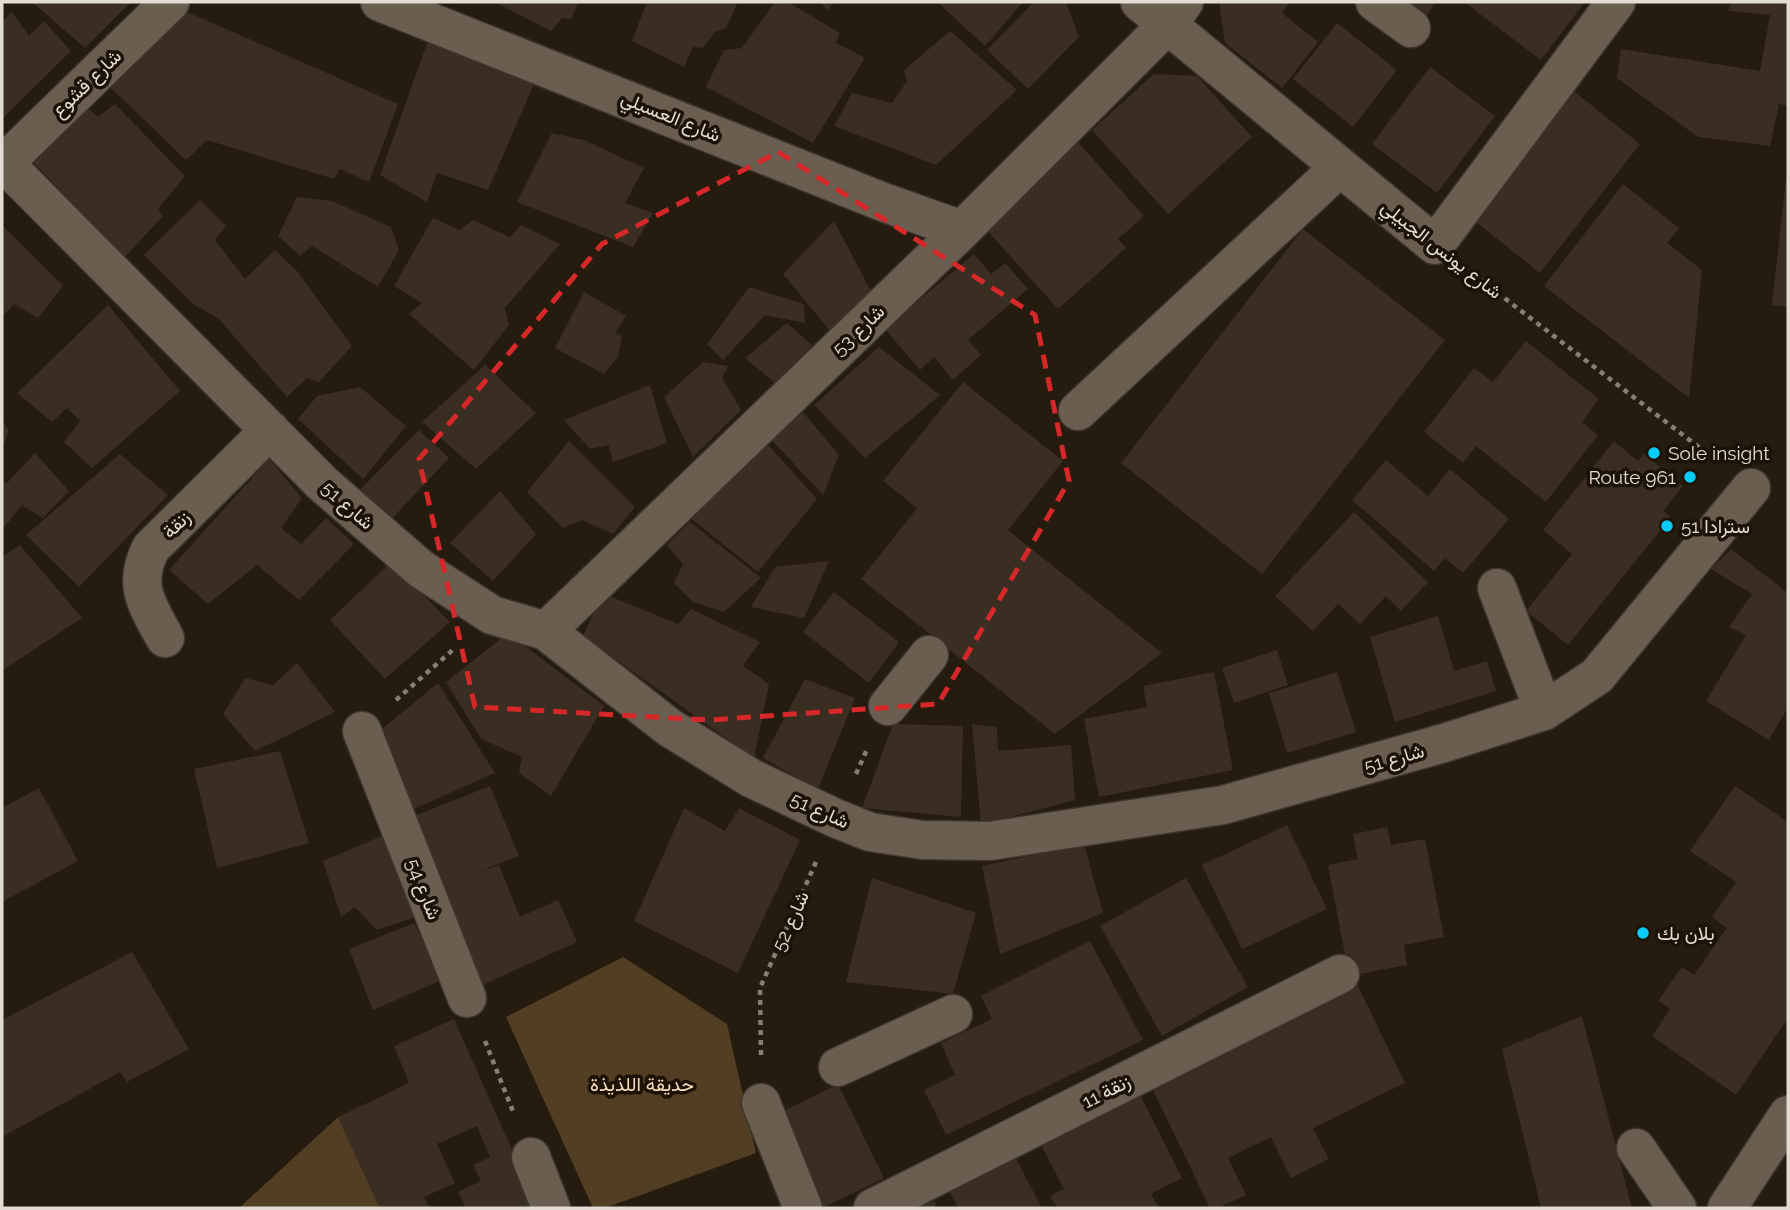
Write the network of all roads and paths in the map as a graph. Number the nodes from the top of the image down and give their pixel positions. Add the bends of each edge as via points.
1 (170, 2) edge
2 (380, 2) edge
3 (1375, 2) edge
4 (1616, 2) edge
5 (1163, 10) edge
6 (1411, 28) dead end
7 (3, 164) edge
8 (1340, 167) junction
9 (962, 229) junction
10 (1435, 245) junction
11 (1078, 411) dead end
12 (270, 430) junction
13 (1751, 488) joint
14 (1497, 588) dead end
15 (492, 615) junction
16 (546, 631) junction
17 (165, 638) dead end
18 (929, 655) dead end
19 (888, 706) joint
20 (1544, 712) junction
21 (362, 731) joint
22 (835, 818) junction
23 (1340, 974) dead end
24 (467, 998) joint
25 (953, 1014) dead end
26 (838, 1067) dead end
27 (761, 1103) joint
28 (1788, 1115) edge
29 (1636, 1147) dead end
30 (531, 1157) joint
31 (551, 1208) edge
32 (803, 1208) edge
33 (873, 1208) edge
34 (1677, 1208) edge
35 (1727, 1208) edge

1 - 7 street, شارع قشوع
2 - 9 street, شارع العسيلي via 883,202
3 - 6 street
4 - 10 street
5 - 8 street, شارع يونس الجبيلي
5 - 9 street, شارع 53
7 - 12 street, شارع 51
8 - 10 street, شارع يونس الجبيلي
8 - 11 street
9 - 16 street, شارع 53
10 - 13 path, شارع يونس الجبيلي
12 - 15 street, شارع 51 via 321,483 421,569
12 - 17 street, زنقة via 151,548 140,579
13 - 20 street, شارع 51 via 1597,676
14 - 20 street
15 - 16 street, شارع 51
15 - 21 path
16 - 22 street, شارع 51 via 697,746
18 - 19 street
19 - 22 path, شارع 52
20 - 22 street, شارع 51 via 1223,805 1004,839 923,840 870,832
21 - 24 street, شارع 54
22 - 27 path, شارع 52 via 760,988
23 - 33 street, زنقة 11
24 - 30 path
25 - 26 street
27 - 32 street
28 - 35 street
29 - 34 street
30 - 31 street

